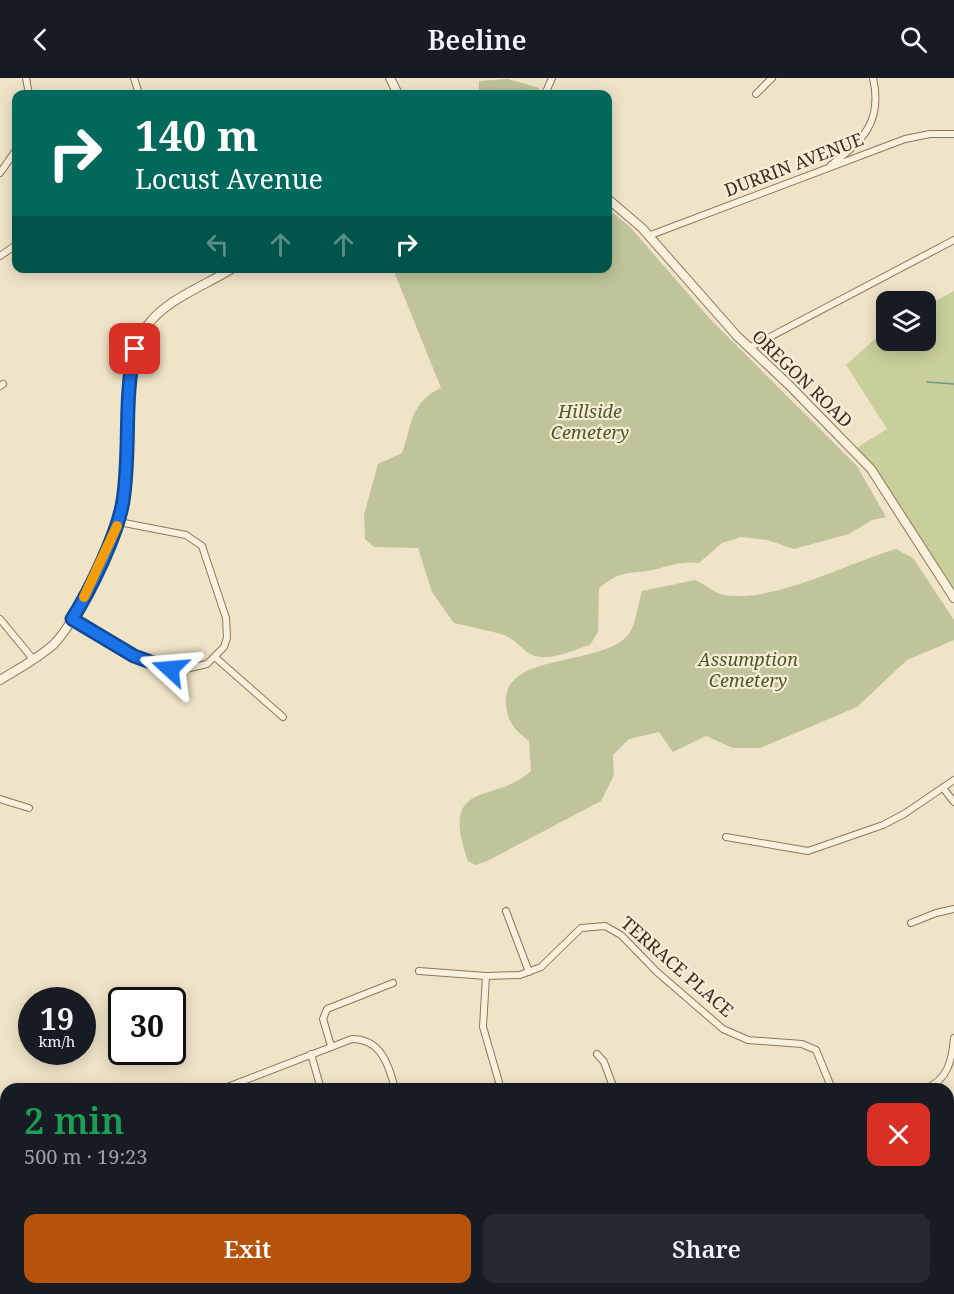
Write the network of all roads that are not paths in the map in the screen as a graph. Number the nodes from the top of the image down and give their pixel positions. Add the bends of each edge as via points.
1 (772, 78) edge
2 (873, 78) edge
3 (756, 94) dead end
4 (954, 134) edge
5 (12, 156) edge
6 (825, 169) junction
7 (0, 173) edge
8 (612, 203) edge
9 (648, 236) junction
10 (954, 240) edge
11 (224, 273) edge
12 (750, 348) junction
13 (119, 522) junction
14 (954, 598) edge
15 (0, 619) edge
16 (72, 619) junction
17 (216, 658) junction
18 (33, 659) junction
19 (0, 681) edge
20 (283, 717) dead end
21 (954, 780) edge
22 (943, 788) junction
23 (0, 799) edge
24 (954, 802) edge
25 (30, 808) dead end
26 (726, 837) dead end
27 (954, 909) edge
28 (506, 911) dead end
29 (911, 923) dead end
30 (419, 971) dead end
31 (529, 972) junction
32 (486, 976) junction
33 (393, 983) dead end
34 (954, 1038) edge
35 (331, 1046) junction
36 (311, 1054) junction
37 (597, 1054) dead end
38 (237, 1083) edge
39 (319, 1083) edge
40 (393, 1083) edge
41 (499, 1083) edge
42 (612, 1083) edge
43 (830, 1083) edge
44 (935, 1083) edge

1 - 3 street
2 - 6 street via 876,105 867,131 857,145
4 - 6 street, DURRIN AVENUE via 905,139
5 - 7 street
6 - 9 street, DURRIN AVENUE
8 - 9 street, OREGON ROAD
9 - 12 street, OREGON ROAD
10 - 12 street
11 - 13 street via 170,304 139,338 128,386 124,499
12 - 14 street, OREGON ROAD via 871,469
13 - 16 street
13 - 17 street via 186,536 202,546 226,618 227,638
15 - 18 street
16 - 17 street via 134,656 177,671 199,668
16 - 18 street via 52,646
17 - 20 street
18 - 19 street
21 - 22 street
22 - 24 street
22 - 26 street via 883,825 808,851
23 - 25 street
27 - 29 street
28 - 31 street
30 - 32 street, TERRACE PLACE
31 - 32 street, TERRACE PLACE
31 - 43 street, TERRACE PLACE via 552,959 581,928 613,928 723,1029 748,1040 802,1044 816,1050
32 - 41 street via 483,1027
33 - 35 street via 327,1010 324,1015
34 - 44 street via 949,1067
35 - 36 street
35 - 40 street via 352,1039 373,1045 387,1061
36 - 38 street
36 - 39 street
37 - 42 street

